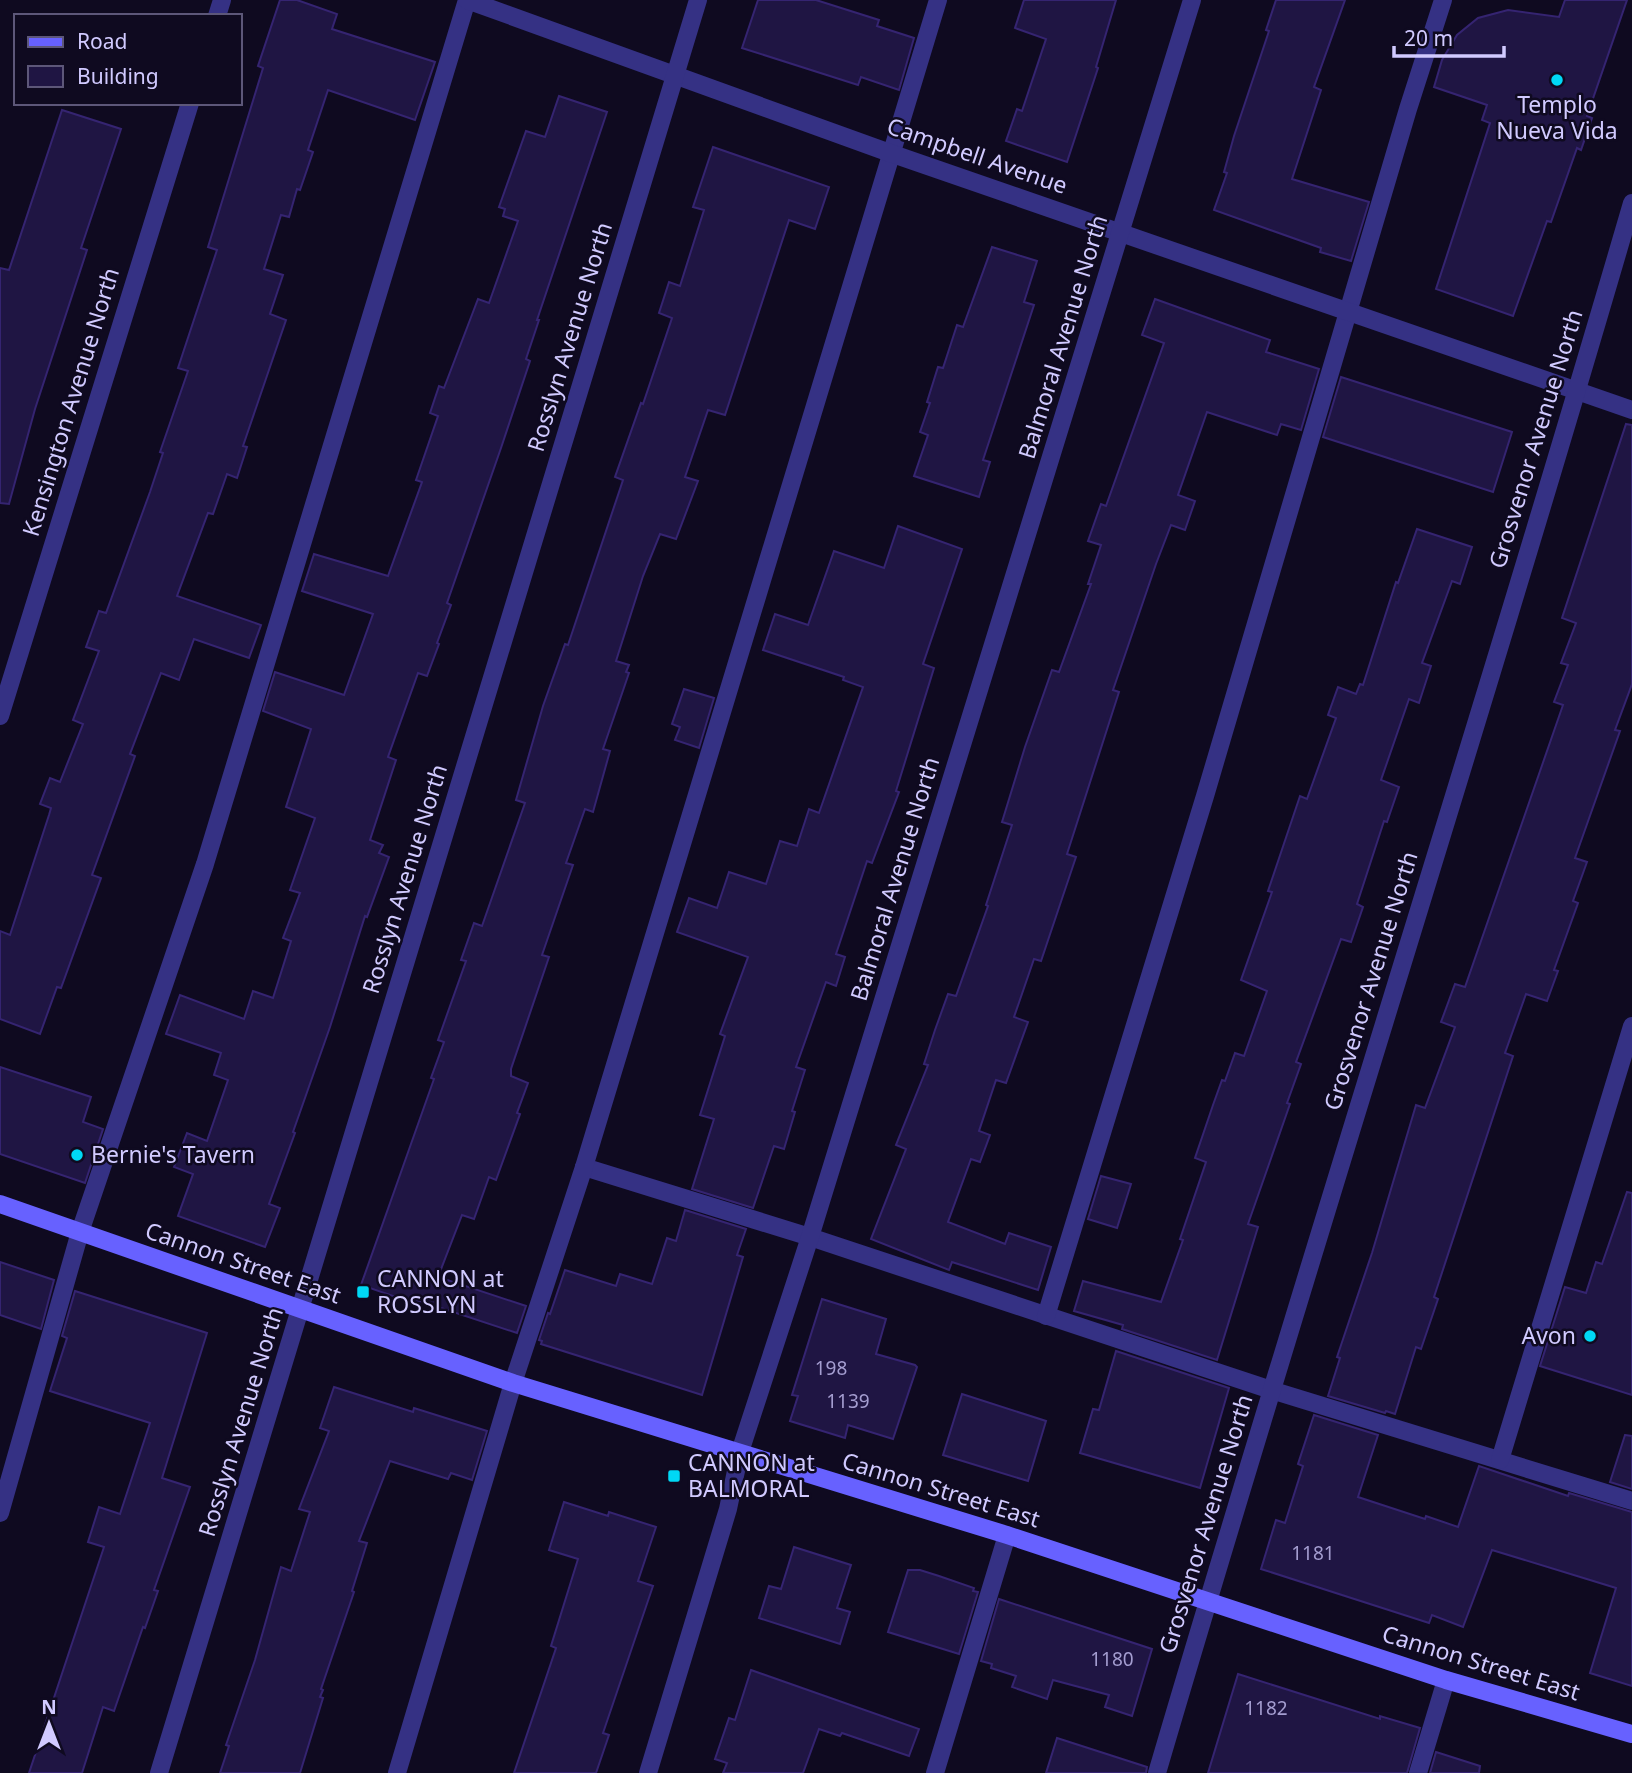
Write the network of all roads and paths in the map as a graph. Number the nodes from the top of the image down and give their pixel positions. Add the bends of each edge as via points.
1 (467, 0) edge
2 (698, 0) edge
3 (938, 0) edge
4 (1192, 0) edge
5 (1443, 0) edge
6 (675, 74) junction
7 (189, 105) edge
8 (890, 153) junction
9 (1632, 204) edge
10 (1121, 232) junction
11 (1347, 312) junction
12 (1577, 390) junction
13 (1632, 410) edge
14 (0, 716) edge
15 (1632, 1026) edge
16 (584, 1167) junction
17 (0, 1204) edge
18 (80, 1232) junction
19 (810, 1237) junction
20 (301, 1309) junction
21 (1046, 1316) junction
22 (513, 1383) junction
23 (1271, 1390) junction
24 (740, 1452) junction
25 (1500, 1460) junction
26 (1632, 1500) edge
27 (0, 1513) edge
28 (1007, 1535) junction
29 (1207, 1602) junction
30 (1446, 1679) junction
31 (1632, 1734) edge
32 (159, 1773) edge
33 (397, 1773) edge
34 (648, 1773) edge
35 (935, 1773) edge
36 (1157, 1773) edge
37 (1418, 1773) edge

1 - 6 street, Campbell Avenue
1 - 18 street via 205,864
2 - 6 street, Rosslyn Avenue North
3 - 8 street
4 - 10 street, Balmoral Avenue North
5 - 11 street
6 - 8 street, Campbell Avenue
6 - 20 street, Rosslyn Avenue North
7 - 14 street, Kensington Avenue North
8 - 10 street, Campbell Avenue
8 - 16 street
9 - 12 street, Grosvenor Avenue North
10 - 11 street, Campbell Avenue
10 - 19 street, Balmoral Avenue North
11 - 12 street, Campbell Avenue
11 - 21 street
12 - 13 street, Campbell Avenue
12 - 23 street, Grosvenor Avenue North
15 - 25 street
16 - 19 street
16 - 22 street
17 - 18 main road, Cannon Street East
18 - 20 main road, Cannon Street East
18 - 27 street
19 - 21 street
19 - 24 street, Balmoral Avenue North
20 - 22 main road, Cannon Street East
20 - 32 street, Rosslyn Avenue North
21 - 23 street
22 - 24 main road, Cannon Street East
22 - 33 street
23 - 25 street
23 - 29 street, Grosvenor Avenue North
24 - 28 main road, Cannon Street East
24 - 34 street, Balmoral Avenue North via 728,1509
25 - 26 street
28 - 29 main road, Cannon Street East
28 - 35 street
29 - 30 main road, Cannon Street East
29 - 36 street, Grosvenor Avenue North
30 - 31 main road, Cannon Street East
30 - 37 street

